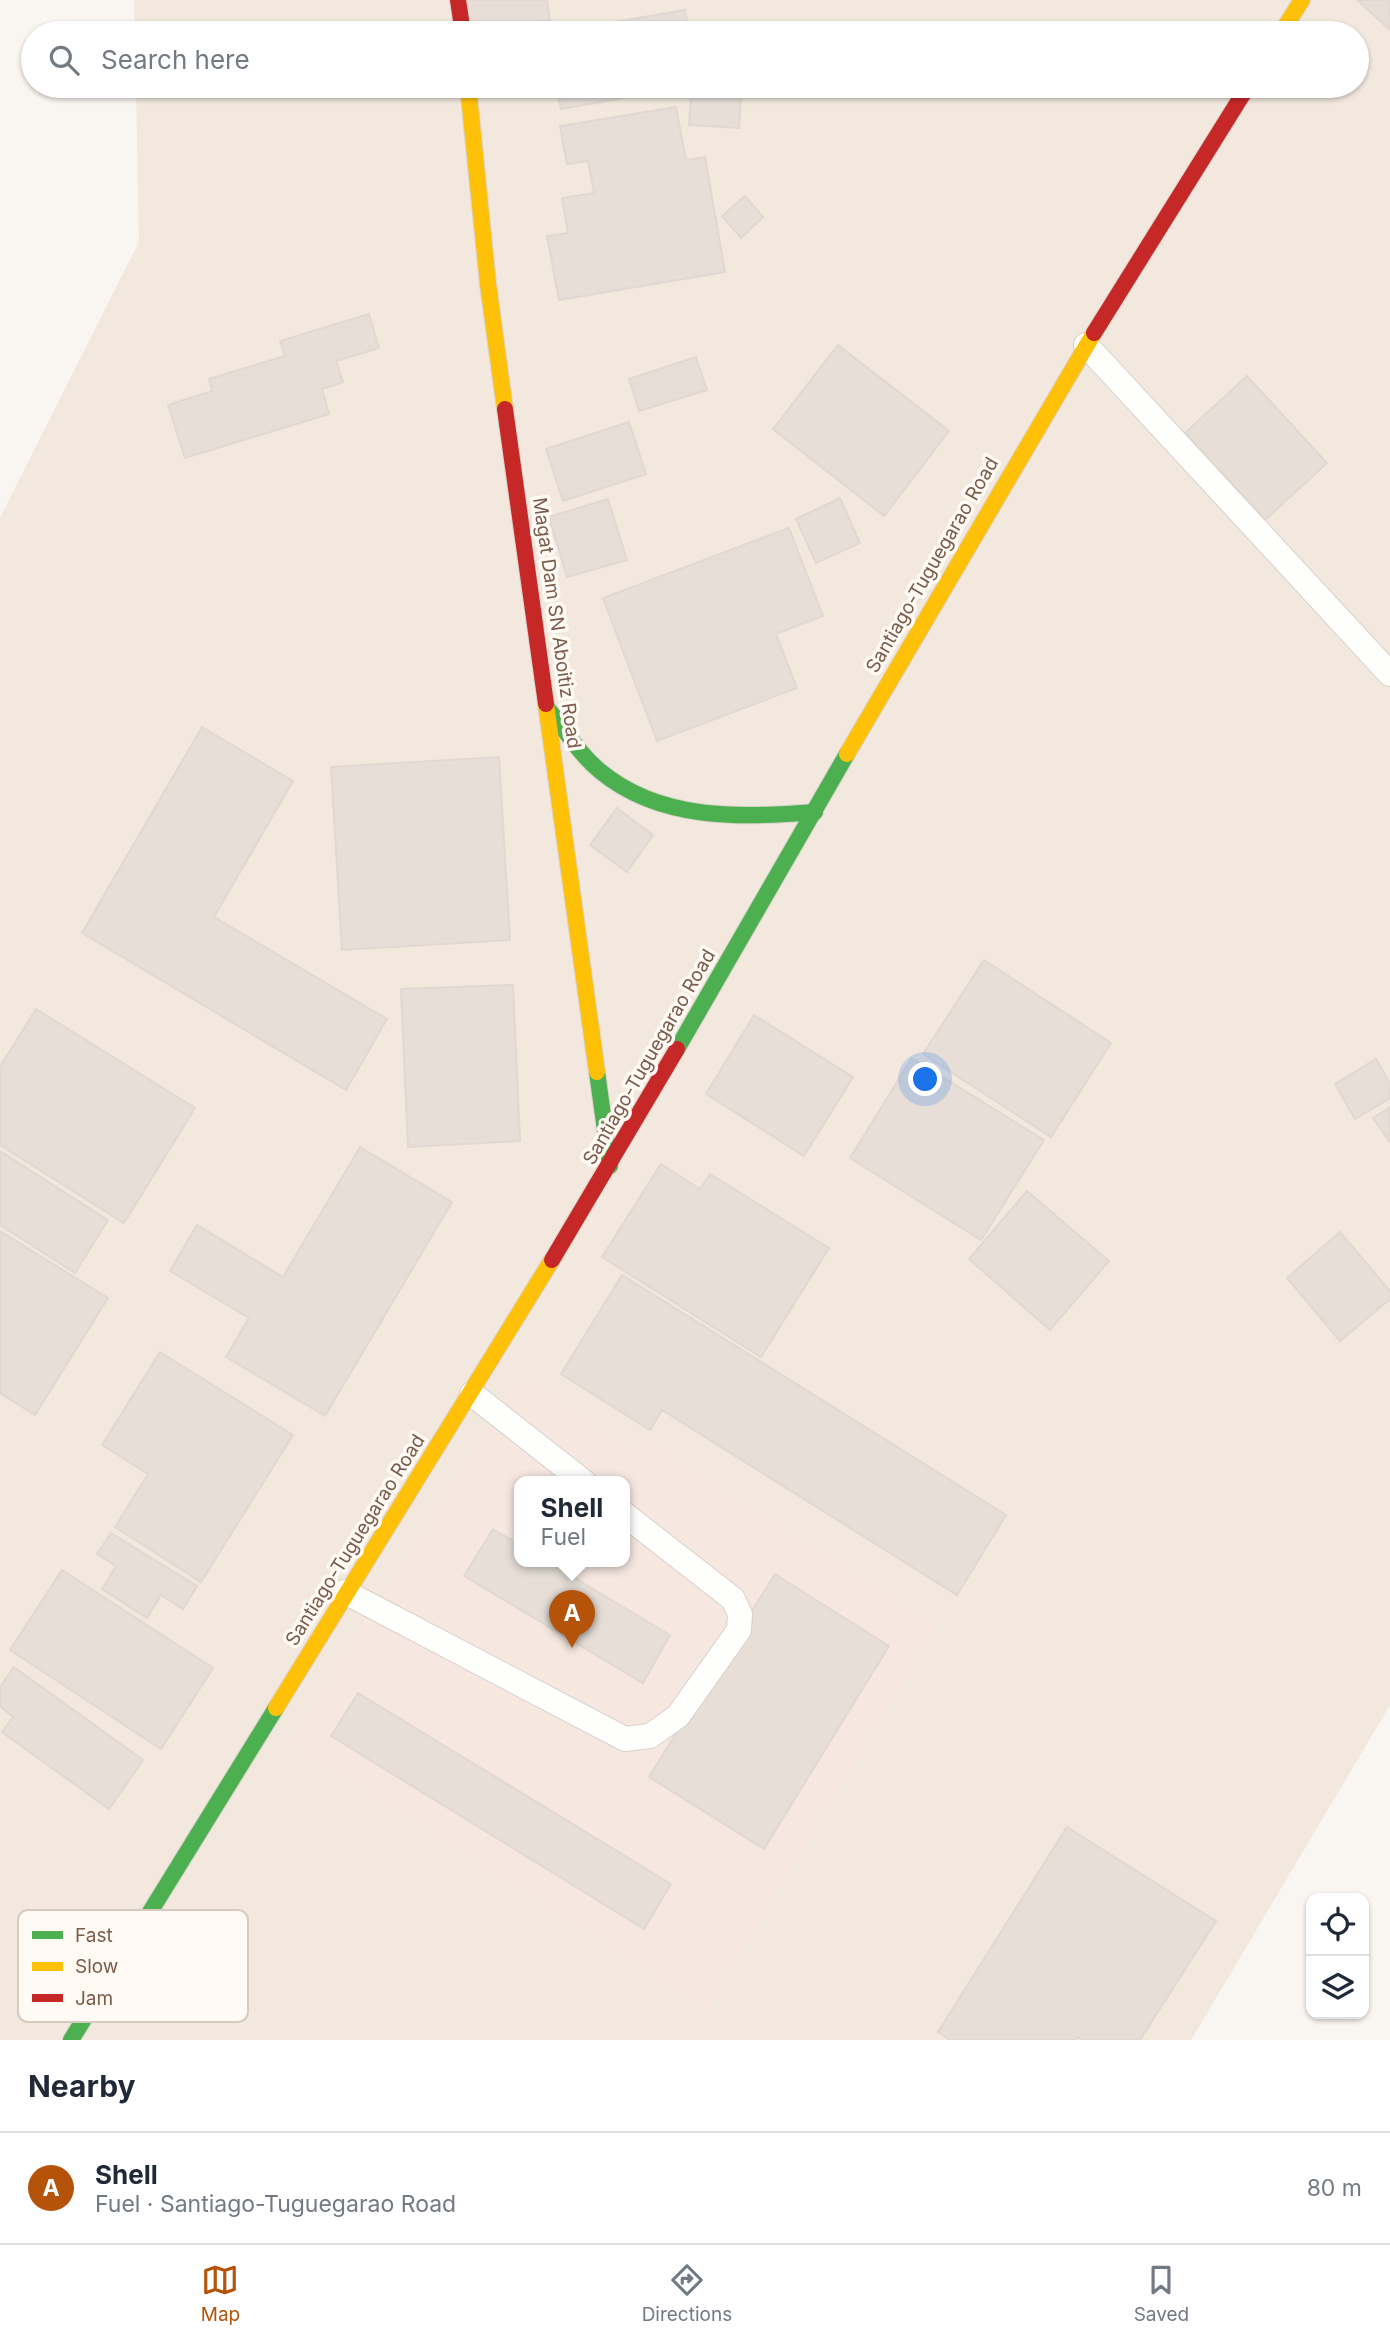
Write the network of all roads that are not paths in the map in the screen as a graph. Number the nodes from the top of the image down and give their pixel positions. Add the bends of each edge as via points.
1 (458, 0) edge
2 (1302, 0) edge
3 (461, 21) edge
4 (1289, 21) edge
5 (469, 98) edge
6 (1240, 98) edge
7 (1086, 345) junction
8 (1390, 674) edge
9 (548, 709) junction
10 (815, 812) junction
11 (610, 1166) junction
12 (472, 1394) junction
13 (576, 1476) edge
14 (630, 1518) edge
15 (345, 1592) junction
16 (151, 1910) edge
17 (82, 2022) edge
18 (71, 2040) edge

1 - 3 main road
2 - 4 main road
5 - 9 main road, Magat Dam SN Aboitiz Road via 488,284
6 - 7 main road, Santiago-Tuguegarao Road
7 - 8 lane
7 - 10 main road, Santiago-Tuguegarao Road
9 - 10 main road via 599,770 654,801 715,815 770,817
9 - 11 main road, Magat Dam SN Aboitiz Road
10 - 11 main road, Santiago-Tuguegarao Road
11 - 12 main road, Santiago-Tuguegarao Road
12 - 13 lane
12 - 15 main road, Santiago-Tuguegarao Road
14 - 15 lane via 733,1599 740,1614 739,1630 678,1716 650,1736 625,1739
15 - 16 main road, Santiago-Tuguegarao Road
17 - 18 main road, Santiago-Tuguegarao Road

